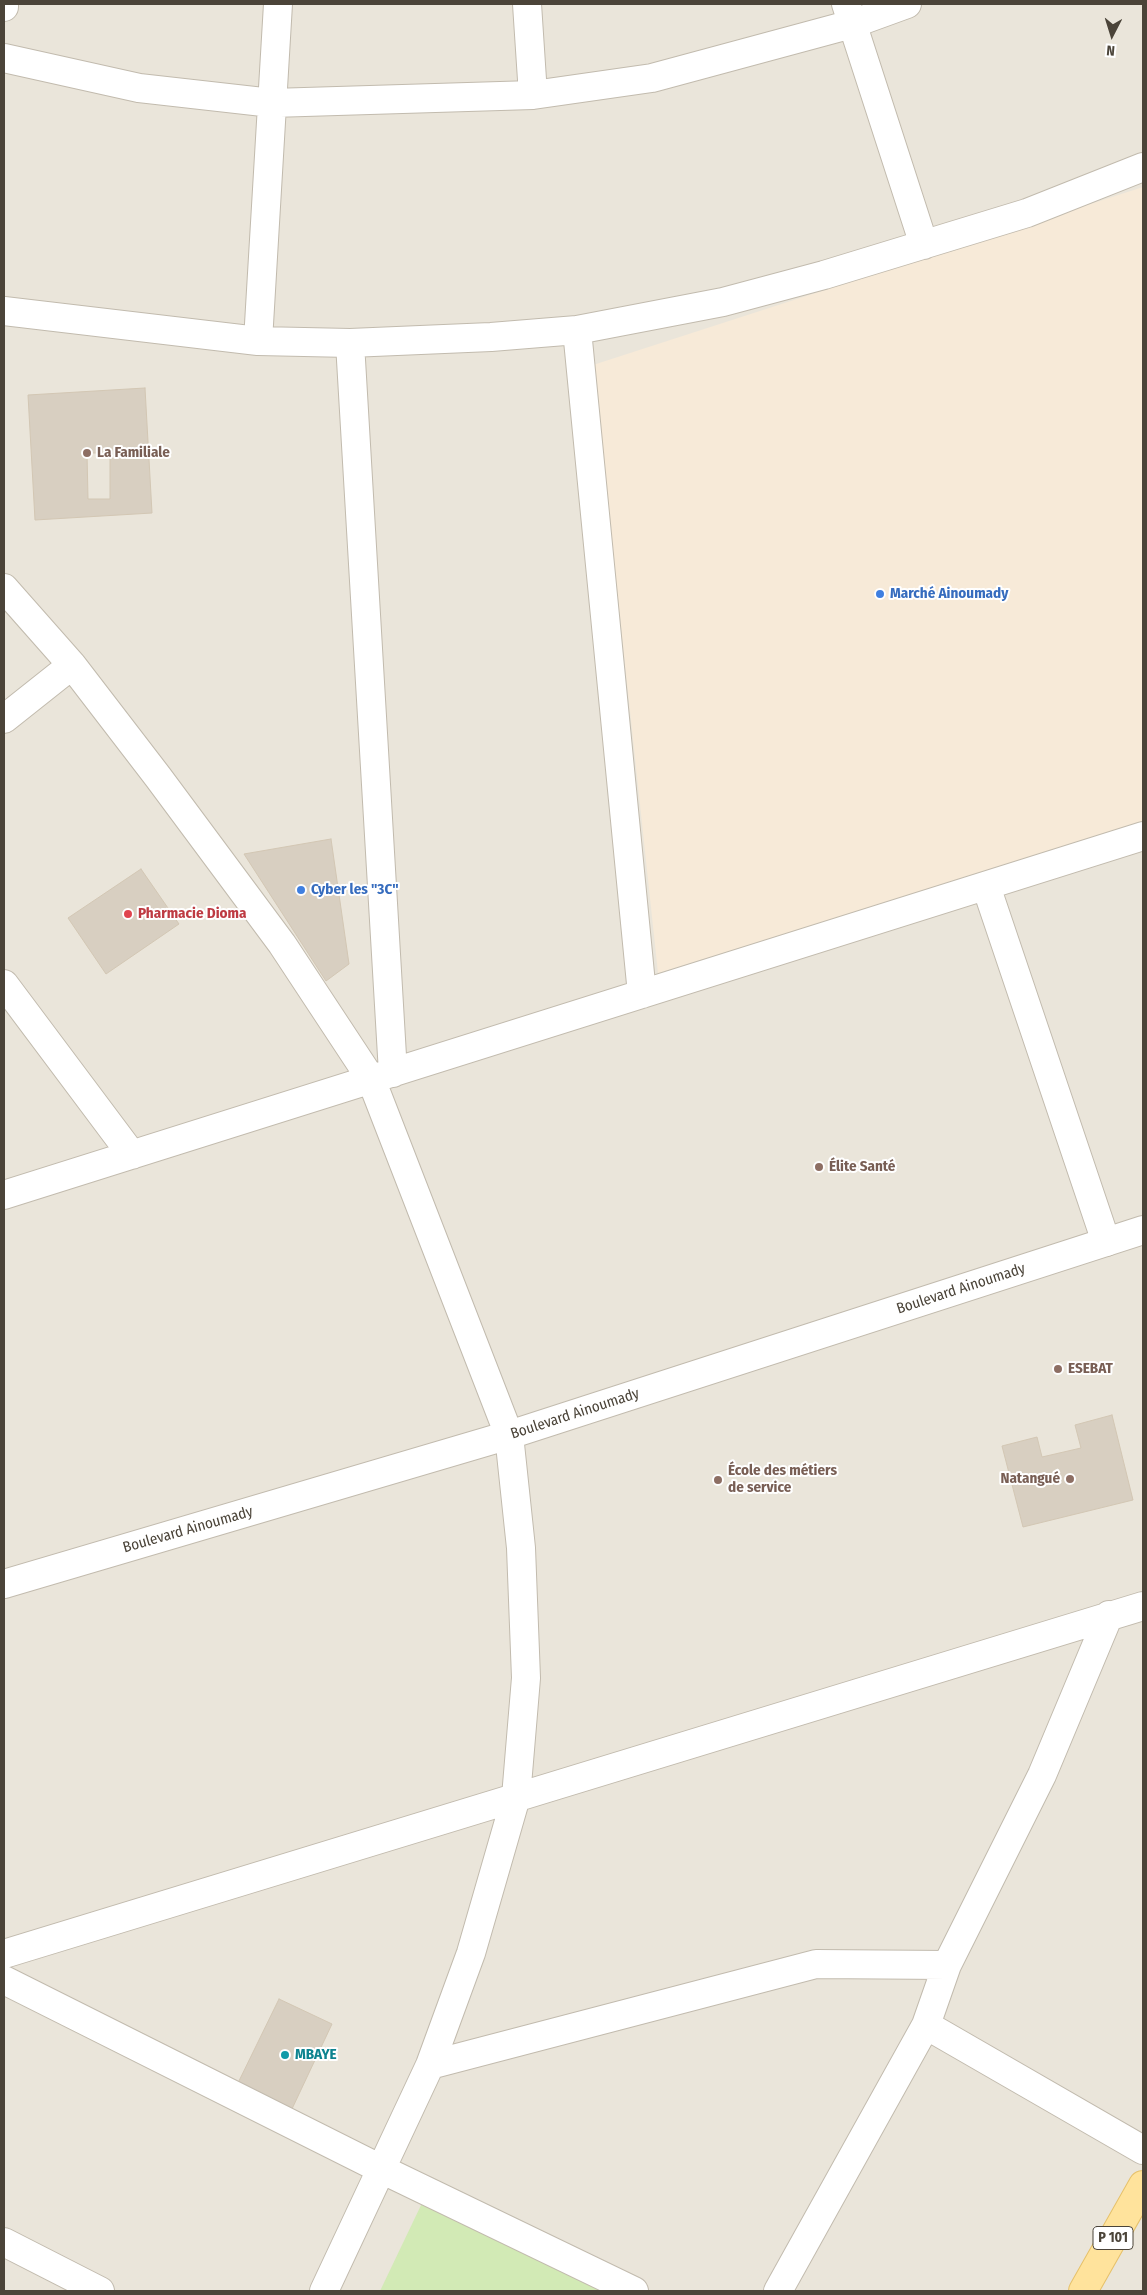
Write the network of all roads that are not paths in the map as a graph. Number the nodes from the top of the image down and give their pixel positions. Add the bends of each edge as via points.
1 (278, 4) edge
2 (527, 4) edge
3 (907, 4) edge
4 (849, 14) edge
5 (4, 58) edge
6 (533, 95) junction
7 (272, 103) junction
8 (1143, 167) edge
9 (924, 245) junction
10 (4, 311) edge
11 (577, 330) junction
12 (258, 341) junction
13 (350, 343) junction
14 (4, 588) edge
15 (72, 665) junction
16 (4, 719) edge
17 (1143, 836) edge
18 (986, 886) junction
19 (4, 984) edge
20 (642, 994) junction
21 (382, 1076) junction
22 (132, 1155) junction
23 (4, 1195) edge
24 (1143, 1230) edge
25 (1106, 1242) junction
26 (509, 1435) junction
27 (4, 1584) edge
28 (1143, 1606) edge
29 (1109, 1615) junction
30 (516, 1797) junction
31 (4, 1954) edge
32 (947, 1965) junction
33 (4, 1980) edge
34 (926, 2025) junction
35 (430, 2065) junction
36 (1143, 2150) edge
37 (381, 2169) junction
38 (1143, 2184) edge
39 (4, 2242) edge
40 (100, 2291) edge
41 (324, 2291) edge
42 (634, 2291) edge
43 (778, 2291) edge
44 (1083, 2291) edge

1 - 7 street
2 - 6 street
3 - 4 street
4 - 6 street via 652,78
4 - 9 street
5 - 7 street via 139,88
6 - 7 street
7 - 12 street
8 - 9 street via 1027,213
9 - 11 street via 723,302
10 - 12 street
11 - 13 street
11 - 20 street
12 - 13 street
13 - 21 street
14 - 15 street
15 - 16 street
15 - 21 street
17 - 18 street
18 - 20 street
18 - 25 street
19 - 22 street
20 - 21 street
21 - 22 street
21 - 26 street
22 - 23 street
24 - 25 street, Boulevard Ainoumady
25 - 26 street, Boulevard Ainoumady
26 - 27 street, Boulevard Ainoumady
26 - 30 street via 521,1548 526,1678
28 - 29 street
29 - 30 street
29 - 32 street via 1042,1776
30 - 31 street
30 - 35 street via 471,1953
32 - 34 street
32 - 35 street via 816,1964
33 - 37 street
34 - 36 street
34 - 43 street
35 - 37 street
37 - 41 street
37 - 42 street
38 - 44 main road, P 101
39 - 40 street

